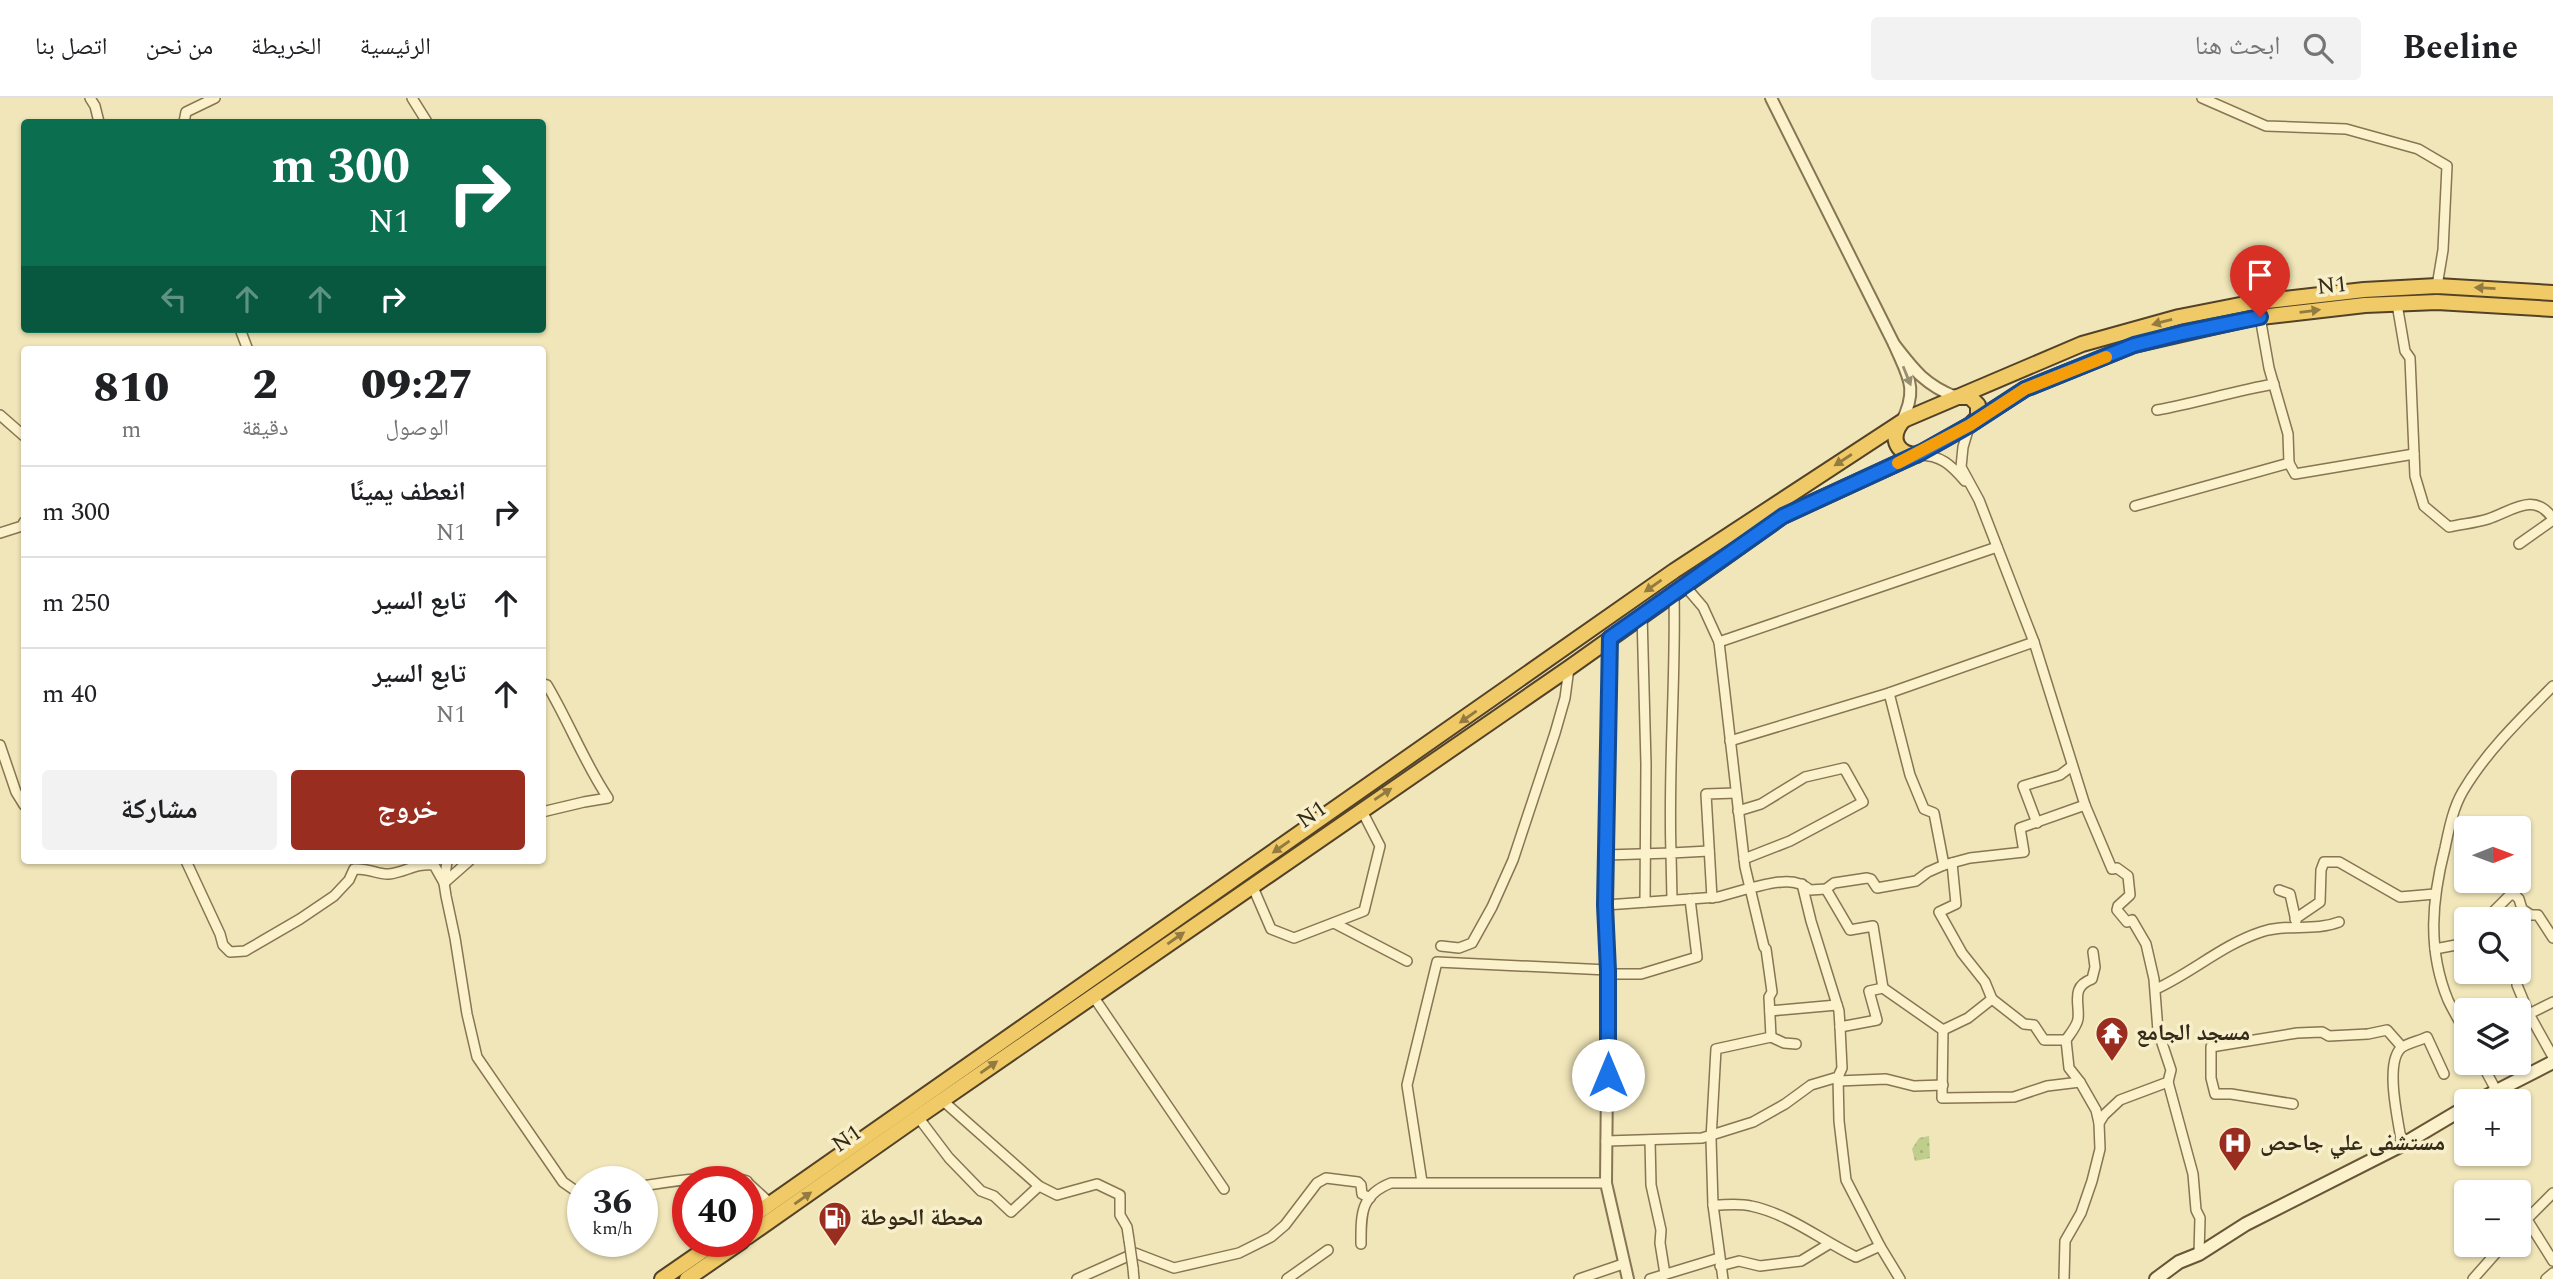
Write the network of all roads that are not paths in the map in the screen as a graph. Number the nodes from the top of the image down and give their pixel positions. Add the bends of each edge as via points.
1 (90, 98) edge
2 (215, 98) edge
3 (412, 98) edge
4 (1771, 98) edge
5 (2202, 98) edge
6 (98, 119) edge
7 (185, 119) edge
8 (425, 119) edge
9 (2437, 286) junction
10 (2553, 293) edge
11 (2397, 304) junction
12 (2553, 309) edge
13 (2260, 317) junction
14 (1894, 344) junction
15 (2274, 384) junction
16 (1956, 397) junction
17 (2157, 410) dead end
18 (0, 415) edge
19 (1900, 423) junction
20 (1970, 425) junction
21 (21, 433) edge
22 (2414, 453) junction
23 (1917, 455) junction
24 (2289, 463) junction
25 (1979, 500) junction
26 (2135, 506) dead end
27 (2553, 520) edge
28 (21, 526) edge
29 (0, 533) edge
30 (2519, 544) dead end
31 (1997, 547) junction
32 (1679, 590) junction
33 (1642, 614) junction
34 (1610, 638) junction
35 (1719, 642) junction
36 (2034, 642) junction
37 (1569, 668) junction
38 (546, 685) edge
39 (2553, 686) edge
40 (1889, 693) junction
41 (1730, 741) junction
42 (0, 745) edge
43 (2073, 766) junction
44 (1736, 793) junction
45 (21, 800) edge
46 (2085, 804) junction
47 (1361, 809) junction
48 (546, 811) edge
49 (1738, 811) junction
50 (2037, 823) junction
51 (1709, 851) junction
52 (1671, 853) junction
53 (1645, 854) junction
54 (1606, 855) junction
55 (1744, 859) junction
56 (187, 864) edge
57 (419, 864) edge
58 (434, 864) edge
59 (447, 864) edge
60 (466, 864) edge
61 (1948, 864) junction
62 (444, 883) junction
63 (1802, 883) junction
64 (1252, 885) junction
65 (1750, 888) junction
66 (1826, 889) junction
67 (2279, 890) dead end
68 (2435, 894) junction
69 (1712, 898) junction
70 (1690, 899) junction
71 (1672, 900) junction
72 (1645, 902) junction
73 (1605, 905) junction
74 (2498, 907) edge
75 (2521, 907) edge
76 (2531, 915) edge
77 (2339, 922) dead end
78 (1334, 923) junction
79 (2296, 923) junction
80 (2553, 938) edge
81 (2454, 945) edge
82 (1441, 946) dead end
83 (2435, 949) junction
84 (2093, 952) dead end
85 (1407, 961) dead end
86 (1608, 972) junction
87 (2517, 985) dead end
88 (1883, 988) junction
89 (2156, 989) junction
90 (1093, 996) junction
91 (2522, 998) edge
92 (1992, 999) junction
93 (2553, 1002) edge
94 (1837, 1004) junction
95 (1770, 1011) junction
96 (2454, 1011) edge
97 (2531, 1013) edge
98 (2531, 1018) edge
99 (1840, 1027) junction
100 (1943, 1030) junction
101 (1771, 1037) junction
102 (2066, 1040) junction
103 (1796, 1044) dead end
104 (2402, 1047) junction
105 (2553, 1056) edge
106 (2553, 1062) edge
107 (2444, 1074) dead end
108 (1838, 1079) junction
109 (2080, 1082) junction
110 (2168, 1082) junction
111 (1943, 1085) junction
112 (2499, 1089) edge
113 (942, 1100) junction
114 (2293, 1104) dead end
115 (2454, 1114) edge
116 (918, 1117) junction
117 (2099, 1123) junction
118 (1712, 1135) junction
119 (1650, 1140) junction
120 (1606, 1141) junction
121 (2402, 1145) junction
122 (1422, 1182) junction
123 (1606, 1183) junction
124 (567, 1185) edge
125 (1039, 1186) junction
126 (1224, 1189) dead end
127 (2553, 1193) edge
128 (763, 1197) edge
129 (1370, 1198) junction
130 (771, 1204) junction
131 (1713, 1205) junction
132 (763, 1209) edge
133 (2531, 1213) edge
134 (763, 1226) edge
135 (2531, 1226) edge
136 (1361, 1244) dead end
137 (1829, 1244) junction
138 (1880, 1246) junction
139 (1328, 1250) dead end
140 (2199, 1254) junction
141 (694, 1257) edge
142 (719, 1257) edge
143 (2492, 1257) edge
144 (2553, 1261) edge
145 (1719, 1262) junction
146 (1623, 1264) junction
147 (2553, 1273) edge
148 (1665, 1274) junction
149 (662, 1279) edge
150 (687, 1279) edge
151 (1077, 1279) edge
152 (1134, 1279) edge
153 (1287, 1279) edge
154 (1579, 1279) edge
155 (1628, 1279) edge
156 (1650, 1279) edge
157 (1723, 1279) edge
158 (1900, 1279) edge
159 (2064, 1279) edge
160 (2157, 1279) edge
161 (2473, 1279) edge
162 (2546, 1279) edge

1 - 6 street
2 - 7 street via 186,112
3 - 8 street
4 - 14 street
5 - 9 street via 2266,126 2346,129 2418,149 2447,166 2444,250
10 -> 9 highway, N1
9 -> 16 highway, N1 via 2295,297 2179,317 2082,344
11 - 12 highway, N1 / N1
13 -> 11 highway, N1 / N1
11 - 22 street via 2410,358
13 - 15 street
13 - 20 highway, N1 / N1 via 2134,345 2025,389
14 - 16 street via 1921,379
14 -> 19 street via 1911,386
15 - 17 street
15 - 24 street via 2288,434
16 - 19 highway, N1
16 - 20 highway via 1970,397 1978,405 1978,417
18 - 21 street
19 - 23 highway via 1896,443 1904,453
19 -> 130 highway, N1 via 1674,571
20 - 23 highway, N1
20 - 25 street via 1961,467
22 - 24 street via 2295,474
22 - 27 street via 2424,506 2449,527 2535,504 2547,509
23 - 25 street via 1946,461
23 - 32 highway, N1 / N1 via 1783,516
24 - 26 street
25 - 31 street
27 - 30 street
28 - 29 street
31 - 35 street
31 - 36 street
32 - 33 highway, N1 / N1
32 - 35 street via 1703,607
32 - 52 street via 1669,792
33 - 34 highway, N1 / N1
33 - 53 street
34 - 37 highway, N1 / N1
34 - 54 street
35 - 41 street
36 - 40 street
36 - 43 street
47 -> 37 highway, N1 / N1
37 - 82 street via 1555,733 1513,860 1492,906 1472,943 1459,948
38 - 48 street via 608,799
39 - 68 street via 2493,749 2462,792
40 - 41 street
40 - 61 street via 1916,791 1924,809 1934,813
41 - 44 street
42 - 45 street
43 - 46 street
43 - 50 street via 2060,775 2023,786
44 - 49 street
44 - 51 street via 1706,794
46 - 50 street
46 - 89 street via 2112,869 2128,876 2130,895 2118,910 2127,922 2132,920 2146,944
47 - 64 highway, N1 / N1
47 - 78 street via 1380,846 1364,911
49 - 55 street
49 - 55 street via 1761,804 1805,777 1844,768 1863,802 1790,841
50 - 61 street via 2020,828 2024,852
51 - 52 street
51 - 69 street
52 - 53 street
52 - 71 street
53 - 54 street
53 - 72 street
54 - 73 street
55 - 65 street
56 - 57 street via 230,952 245,951 300,919 334,896 354,869 386,874
58 - 62 street
59 - 62 street
60 - 62 street
61 - 66 street via 1916,881 1877,888 1867,878 1834,883
61 - 92 street via 1956,904 1939,912
62 - 124 street via 477,1057
63 - 65 street
63 - 66 street via 1810,890
63 - 94 street
64 - 78 street via 1271,929 1294,938
90 -> 64 highway, N1 / N1
65 - 69 street
65 - 95 street via 1766,948
66 - 88 street via 1850,930 1873,926
67 - 79 street via 2290,894
68 - 79 street via 2400,897 2339,862 2324,862 2320,902
68 - 83 street
69 - 70 street
70 - 71 street
70 - 86 street via 1697,957 1641,974
71 - 72 street
72 - 73 street
73 - 86 street
74 - 75 street via 2510,895 2519,899
76 - 80 street via 2538,915
77 - 79 street via 2328,926
78 - 85 street
79 - 89 street via 2248,937
81 - 83 street
83 - 96 street
84 - 102 street via 2092,979 2076,998 2078,1020
86 - 120 street
86 - 122 street via 1437,962 1407,1085
87 - 91 street
88 - 99 street via 1869,991 1877,1020
88 - 100 street
89 - 110 street via 2158,1031 2171,1070
113 -> 90 highway, N1 / N1
90 - 126 street
92 - 100 street
92 - 102 street via 2024,1024 2034,1026 2045,1040
93 - 97 street
94 - 95 street
94 - 99 street
95 - 101 street
98 - 105 street
99 - 108 street via 1842,1068
100 - 111 street
101 - 103 street
101 - 118 street via 1716,1049
102 - 109 street via 2069,1068
104 - 107 street via 2427,1037
104 - 114 street via 2387,1030 2329,1036 2297,1033 2211,1047 2215,1094
104 - 121 street via 2396,1055 2393,1081
106 - 112 main road
108 - 111 street
108 - 118 street via 1811,1085 1753,1122
108 - 138 street via 1846,1180
109 - 111 street via 1984,1099 1942,1098
109 - 117 street
110 - 117 street via 2120,1100
110 - 140 street via 2193,1174 2200,1218
113 - 116 highway, N1 / N1
113 - 125 street
115 - 121 main road
116 - 125 street via 981,1191 993,1195 1011,1212
134 -> 116 highway, N1 / N1
117 - 159 street via 2100,1149 2092,1181 2081,1213 2064,1241
118 - 119 street
118 - 131 street
119 - 120 street
119 - 148 street via 1651,1185
120 - 123 street
121 - 140 main road via 2246,1224
122 - 123 street
122 - 129 street via 1391,1183
123 - 146 street
125 - 152 street, bridge via 1057,1195 1097,1184 1121,1195 1120,1215 1127,1227
127 - 133 street
128 - 130 street
129 - 136 street via 1362,1212
129 - 151 street via 1362,1194 1358,1182 1323,1179 1278,1231 1239,1254 1174,1268 1129,1254
130 - 132 highway, N1
131 - 137 street via 1751,1206 1783,1217
131 - 145 street
135 - 144 street
137 - 138 street via 1856,1257
137 - 145 street via 1801,1261 1760,1266
138 - 158 street
139 - 153 street
140 - 160 main road
141 - 149 highway
142 - 150 highway
143 - 161 street
145 - 148 street
145 - 157 street
146 - 154 street
146 - 155 street
147 - 162 street
148 - 156 street

